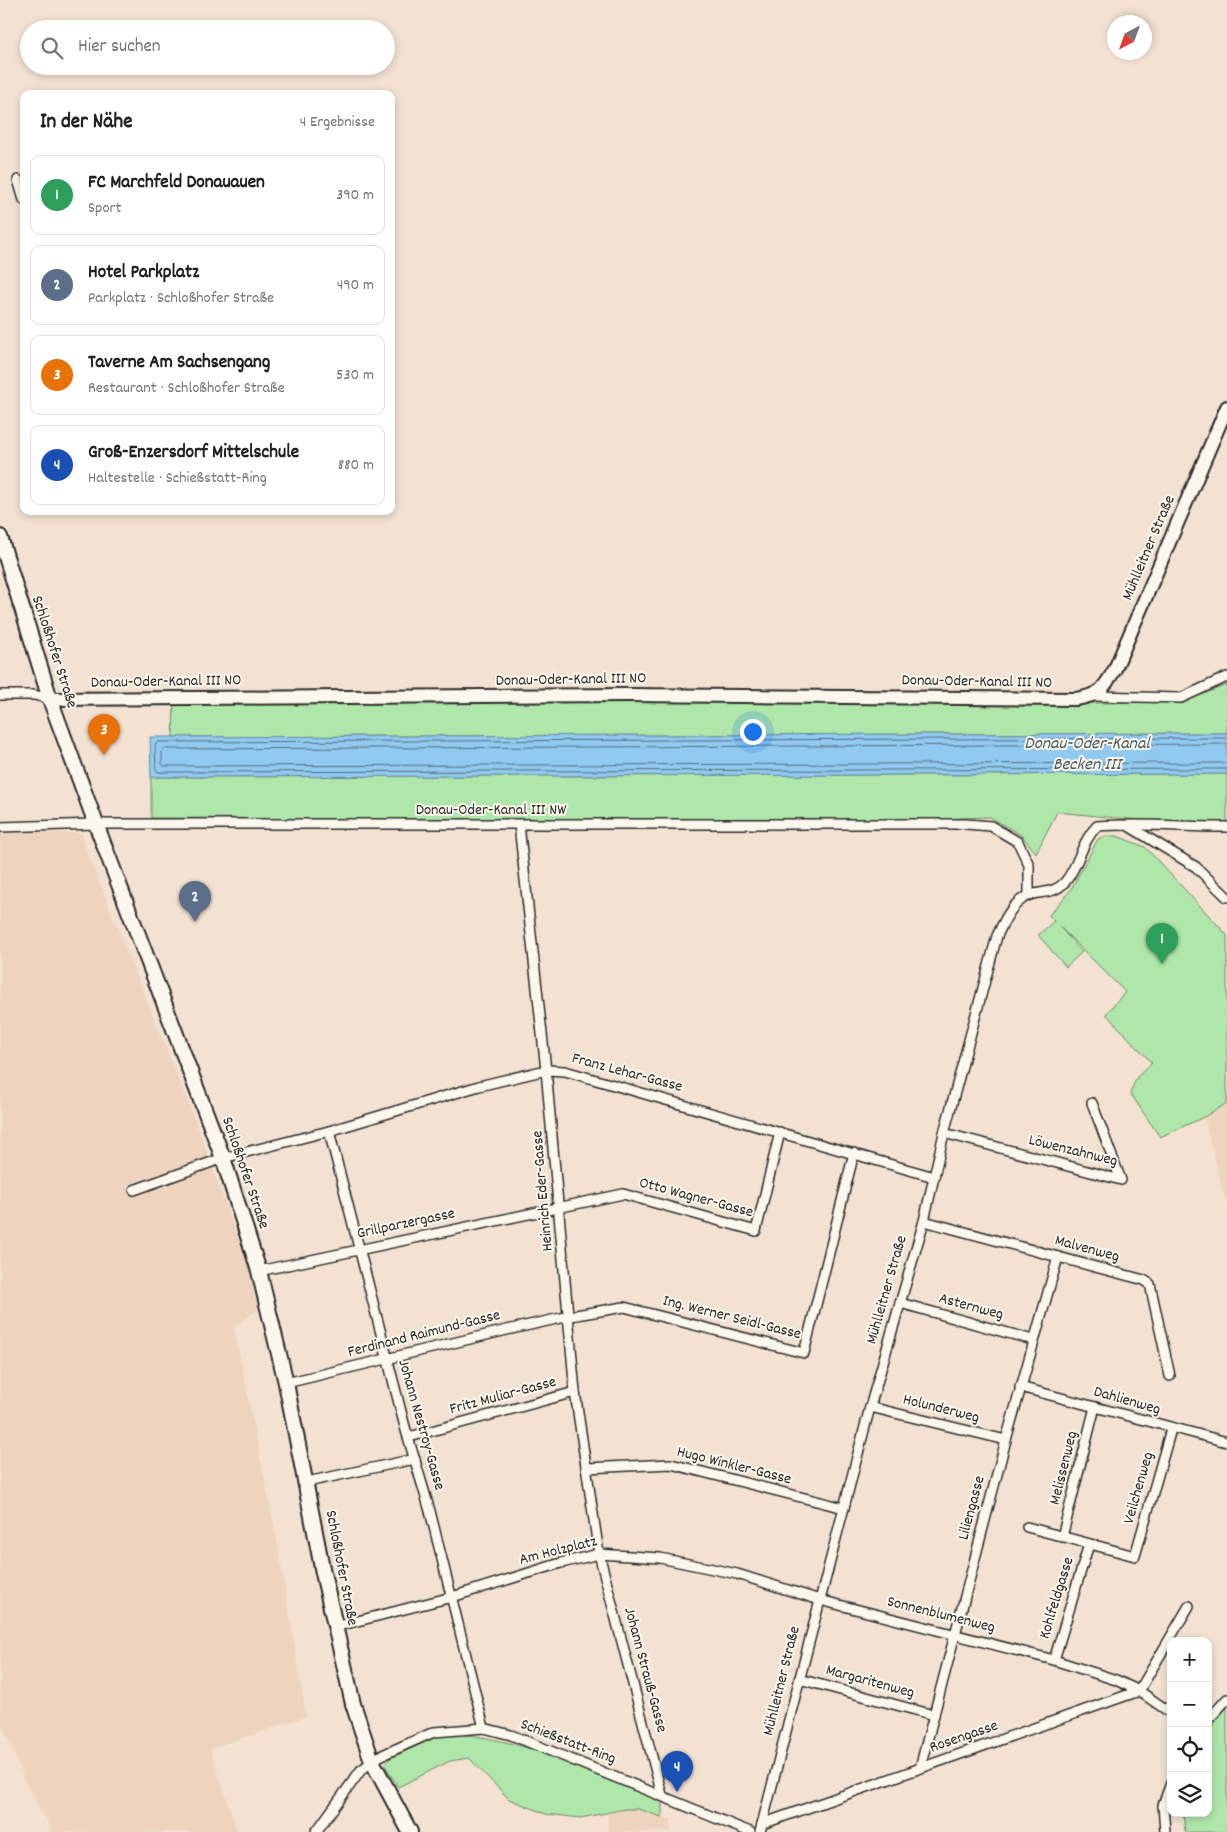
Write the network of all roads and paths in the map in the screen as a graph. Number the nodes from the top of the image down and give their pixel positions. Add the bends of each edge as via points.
1 (18, 180) dead end
2 (20, 187) edge
3 (1227, 407) edge
4 (0, 537) edge
5 (1227, 677) edge
6 (0, 695) edge
7 (1093, 696) junction
8 (50, 700) junction
9 (96, 824) junction
10 (1125, 824) junction
11 (519, 825) junction
12 (0, 827) edge
13 (1227, 827) edge
14 (1029, 896) junction
15 (1227, 897) edge
16 (546, 1070) junction
17 (1092, 1103) dead end
18 (329, 1131) junction
19 (780, 1132) junction
20 (944, 1133) junction
21 (854, 1153) junction
22 (223, 1158) junction
23 (934, 1176) junction
24 (134, 1190) dead end
25 (559, 1206) junction
26 (924, 1221) junction
27 (361, 1250) junction
28 (1058, 1257) junction
29 (259, 1271) junction
30 (900, 1303) junction
31 (570, 1316) junction
32 (1033, 1340) junction
33 (387, 1359) junction
34 (1170, 1376) dead end
35 (286, 1383) junction
36 (1020, 1387) junction
37 (576, 1392) junction
38 (870, 1407) junction
39 (1095, 1407) junction
40 (1171, 1429) junction
41 (409, 1437) junction
42 (1006, 1440) junction
43 (1227, 1442) edge
44 (415, 1459) junction
45 (586, 1468) junction
46 (306, 1482) junction
47 (844, 1508) junction
48 (1027, 1527) dead end
49 (1062, 1537) junction
50 (1089, 1544) junction
51 (599, 1554) junction
52 (452, 1597) junction
53 (820, 1600) junction
54 (1189, 1606) dead end
55 (334, 1627) junction
56 (954, 1633) junction
57 (1054, 1660) junction
58 (799, 1679) junction
59 (1140, 1691) junction
60 (1227, 1699) edge
61 (1167, 1710) edge
62 (934, 1715) junction
63 (1212, 1716) edge
64 (484, 1728) junction
65 (372, 1761) junction
66 (920, 1768) junction
67 (1167, 1794) edge
68 (662, 1795) junction
69 (761, 1828) edge
70 (316, 1832) edge
71 (410, 1832) edge
72 (750, 1832) edge
73 (1165, 1832) edge

1 - 2 street
3 - 7 street, Mühlleitner Straße via 1115,668 1106,685
4 - 8 main road, Schloßhofer Straße
5 - 7 street via 1181,698
6 - 8 street via 34,695
7 - 8 street, Donau-Oder-Kanal III NO via 1076,699 628,695
8 - 9 main road, Schloßhofer Straße
9 - 11 street, Donau-Oder-Kanal III NW
9 - 12 street, Donau-Oder-Kanal III NW
9 - 22 main road, Schloßhofer Straße
10 - 13 street
10 - 14 street, Mühlleitner Straße via 1097,826 1089,834 1065,882 1050,893
10 - 15 street via 1196,867
11 - 14 street, Donau-Oder-Kanal III NW via 991,826 1018,842 1029,866
11 - 16 street, Heinrich Eder-Gasse
14 - 20 street, Mühlleitner Straße via 1008,912 996,936
16 - 18 street, Franz Lehar-Gasse via 479,1086
16 - 19 street, Franz Lehar-Gasse via 565,1071
16 - 25 street, Heinrich Eder-Gasse
17 - 20 street, Löwenzahnweg via 1121,1180
18 - 22 street, Franz Lehar-Gasse
18 - 27 street, Johann Nestroy-Gasse
19 - 21 street, Franz Lehar-Gasse
19 - 25 street, Otto Wagner-Gasse via 756,1231 623,1194
20 - 23 street, Mühlleitner Straße
21 - 23 street, Franz Lehar-Gasse
21 - 31 street, Ing. Werner Seidl-Gasse via 804,1353 624,1307
22 - 24 street, Franz Lehar-Gasse
22 - 29 main road, Schloßhofer Straße
23 - 26 street, Mühlleitner Straße
25 - 27 street, Grillparzergasse
25 - 31 street, Heinrich Eder-Gasse
26 - 28 street, Malvenweg
26 - 30 street, Mühlleitner Straße
27 - 29 street, Grillparzergasse
27 - 33 street, Johann Nestroy-Gasse via 360,1259
28 - 32 street, Liliengasse
28 - 34 street, Malvenweg via 1150,1284
29 - 35 main road, Schloßhofer Straße
30 - 32 street, Asternweg
30 - 38 street, Mühlleitner Straße
31 - 33 street, Ferdinand Raimund-Gasse
31 - 37 street, Heinrich Eder-Gasse
32 - 36 street, Liliengasse
33 - 35 street, Ferdinand Raimund-Gasse
33 - 41 street, Johann Nestroy-Gasse
35 - 46 main road, Schloßhofer Straße
36 - 39 street, Dahlienweg
36 - 42 street, Liliengasse
37 - 41 street, Fritz Muliar-Gasse
37 - 45 street, Heinrich Eder-Gasse
38 - 42 street, Holunderweg
38 - 47 street, Mühlleitner Straße
39 - 40 street, Dahlienweg
39 - 49 street, Melissenweg
40 - 43 street, Dahlienweg
40 - 50 street, Veilchenweg via 1135,1556
41 - 44 street, Johann Nestroy-Gasse
42 - 56 street, Liliengasse
44 - 46 street
44 - 52 street, Johann Nestroy-Gasse
45 - 47 street, Hugo Winkler-Gasse via 671,1464
45 - 51 street, Heinrich Eder-Gasse
46 - 55 main road, Schloßhofer Straße
47 - 53 street, Mühlleitner Straße
48 - 49 street
49 - 50 street
50 - 57 street, Kohlfeldgasse
51 - 52 street, Am Holzplatz
51 - 53 street, Am Holzplatz via 660,1558 689,1564 737,1574
51 - 68 street, Johann Strauß-Gasse
52 - 55 street, Am Holzplatz
52 - 64 street, Johann Nestroy-Gasse
53 - 56 street, Sonnenblumenweg
53 - 58 street, Mühlleitner Straße
54 - 59 street
55 - 65 main road, Schloßhofer Straße via 353,1704
56 - 57 street, Sonnenblumenweg
56 - 62 street, Liliengasse
57 - 59 street, Kohlfeldgasse
58 - 62 street, Margaritenweg
58 - 69 street, Mühlleitner Straße
59 - 61 street
59 - 66 street, Rosengasse
60 - 63 street
62 - 66 street, Liliengasse
64 - 65 street, Schießstatt-Ring via 434,1732
64 - 68 street, Schießstatt-Ring via 511,1735
65 - 70 street via 360,1771
65 - 71 main road, Schloßhofer Straße
66 - 69 street, Rosengasse
67 - 73 street via 1163,1805
68 - 72 street, Schießstatt-Ring

